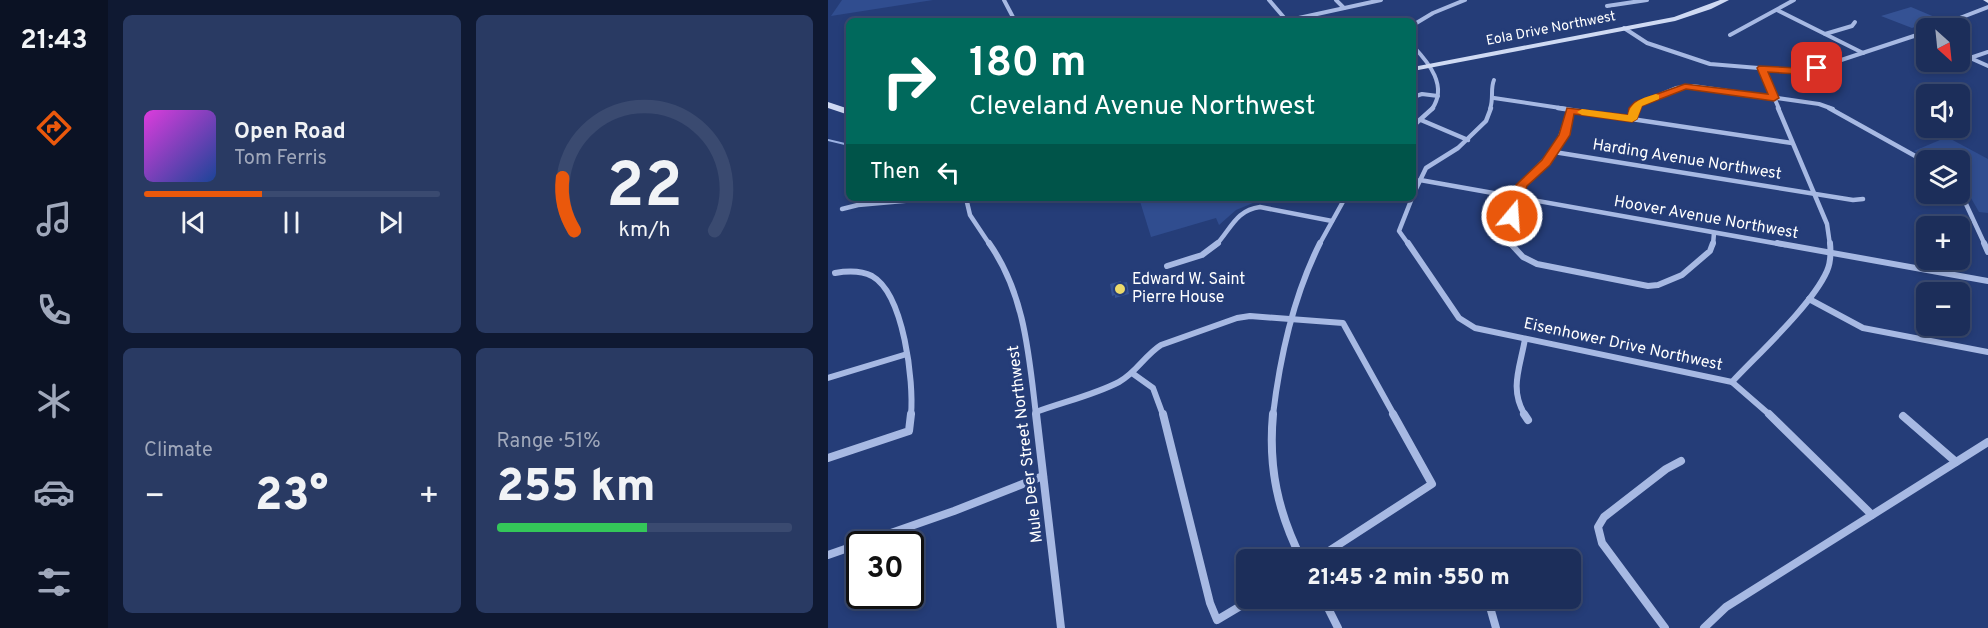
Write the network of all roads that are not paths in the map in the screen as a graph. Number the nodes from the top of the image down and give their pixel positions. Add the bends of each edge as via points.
1 (1004, 0) edge
2 (1269, 0) edge
3 (1336, 0) edge
4 (1381, 0) edge
5 (1464, 0) edge
6 (1647, 0) edge
7 (1726, 0) edge
8 (1794, 0) edge
9 (1607, 6) dead end
10 (1988, 7) edge
11 (1344, 8) junction
12 (1777, 10) junction
13 (1013, 18) edge
14 (1284, 18) edge
15 (1299, 18) edge
16 (1960, 18) edge
17 (1855, 22) dead end
18 (1416, 23) edge
19 (1624, 28) junction
20 (1824, 34) junction
21 (1730, 35) dead end
22 (1916, 36) edge
23 (1416, 50) edge
24 (1988, 52) edge
25 (1863, 53) junction
26 (1970, 58) joint
27 (1430, 66) junction
28 (1988, 66) edge
29 (1416, 68) edge
30 (1762, 68) junction
31 (1494, 80) dead end
32 (1416, 96) edge
33 (1438, 96) junction
34 (1494, 98) junction
35 (1774, 98) junction
36 (828, 105) edge
37 (1570, 110) junction
38 (846, 111) edge
39 (1632, 119) junction
40 (1421, 120) junction
41 (1416, 124) edge
42 (1468, 140) junction
43 (1792, 143) junction
44 (1554, 152) junction
45 (1916, 156) edge
46 (1420, 180) junction
47 (1416, 188) edge
48 (1814, 194) junction
49 (1517, 198) junction
50 (1863, 199) dead end
51 (890, 201) edge
52 (966, 201) edge
53 (1343, 201) edge
54 (1410, 201) edge
55 (1966, 204) edge
56 (842, 209) dead end
57 (1332, 221) junction
58 (1713, 233) junction
59 (1988, 252) edge
60 (1831, 254) junction
61 (1167, 266) dead end
62 (835, 273) dead end
63 (1988, 281) edge
64 (1809, 299) junction
65 (1292, 318) junction
66 (1525, 339) junction
67 (1988, 352) edge
68 (907, 354) junction
69 (1132, 373) junction
70 (828, 378) edge
71 (1732, 382) junction
72 (1036, 412) junction
73 (1903, 416) dead end
74 (1528, 420) dead end
75 (1988, 442) edge
76 (828, 458) edge
77 (1681, 461) dead end
78 (1956, 462) junction
79 (1042, 476) junction
80 (1872, 515) junction
81 (1297, 549) edge
82 (1332, 549) edge
83 (828, 555) edge
84 (1236, 609) edge
85 (1328, 609) edge
86 (1491, 609) edge
87 (1061, 628) edge
88 (1338, 628) edge
89 (1496, 628) edge
90 (1665, 628) edge
91 (1704, 628) edge

1 - 13 street
2 - 14 street
3 - 11 street
4 - 11 street
5 - 18 street
6 - 9 street
7 - 19 main road, Eola Drive Northwest via 1693,14
8 - 12 street
10 - 16 street
11 - 15 street
12 - 20 street
12 - 21 street
17 - 20 street
19 - 27 main road, Eola Drive Northwest
19 - 30 street via 1647,43 1710,64
20 - 25 street
22 - 25 street
23 - 27 street
24 - 26 street
25 - 30 street via 1806,71
26 - 28 street
27 - 29 main road, Eola Drive Northwest
27 - 33 street via 1439,83
30 - 35 street
31 - 34 street
32 - 33 street
33 - 40 street
34 - 37 street
34 - 42 street, Eisenhower Drive Northwest via 1486,121
35 - 39 street via 1685,87 1638,104
35 - 43 street
35 - 45 street via 1836,110
36 - 38 main road
37 - 39 street
37 - 44 street via 1564,135
39 - 43 street
40 - 41 street
40 - 42 street
42 - 46 street, Eisenhower Drive Northwest via 1426,168
43 - 48 street
44 - 48 street, Harding Avenue Northwest
44 - 49 street via 1522,185
46 - 47 street, Eisenhower Drive Northwest
46 - 49 street, Hoover Avenue Northwest
48 - 50 street, Harding Avenue Northwest
48 - 60 street via 1827,224
49 - 58 street, Hoover Avenue Northwest
49 - 58 street via 1506,234 1524,258 1648,286 1674,282 1710,251
51 - 56 street
52 - 72 street, Mule Deer Street Northwest via 972,223 999,258 1015,296 1027,339
53 - 57 street
54 - 66 street, Eisenhower Drive Northwest via 1399,231 1460,318 1475,328
55 - 59 street
57 - 61 street via 1250,208 1240,213 1210,251
57 - 65 street via 1305,278
58 - 60 street, Hoover Avenue Northwest
60 - 63 street, Hoover Avenue Northwest
60 - 64 street via 1827,271
62 - 68 street via 868,274 884,288
64 - 67 street via 1863,328
64 - 71 street
65 - 69 street via 1237,318 1161,345
65 - 81 street via 1282,359 1272,468 1284,522
65 - 82 street via 1343,323 1432,484
66 - 71 street, Eisenhower Drive Northwest
66 - 74 street via 1515,392
68 - 70 street
68 - 76 street via 912,386 909,431
69 - 72 street via 1119,382
69 - 84 street via 1154,388 1160,402 1217,620
71 - 80 street, Eisenhower Drive Northwest
72 - 79 street, Mule Deer Street Northwest
73 - 78 street
75 - 78 street
77 - 90 street via 1604,517 1598,527 1602,543
78 - 80 street
79 - 83 street
79 - 87 street, Mule Deer Street Northwest
80 - 91 street via 1726,607
85 - 88 street
86 - 89 street

